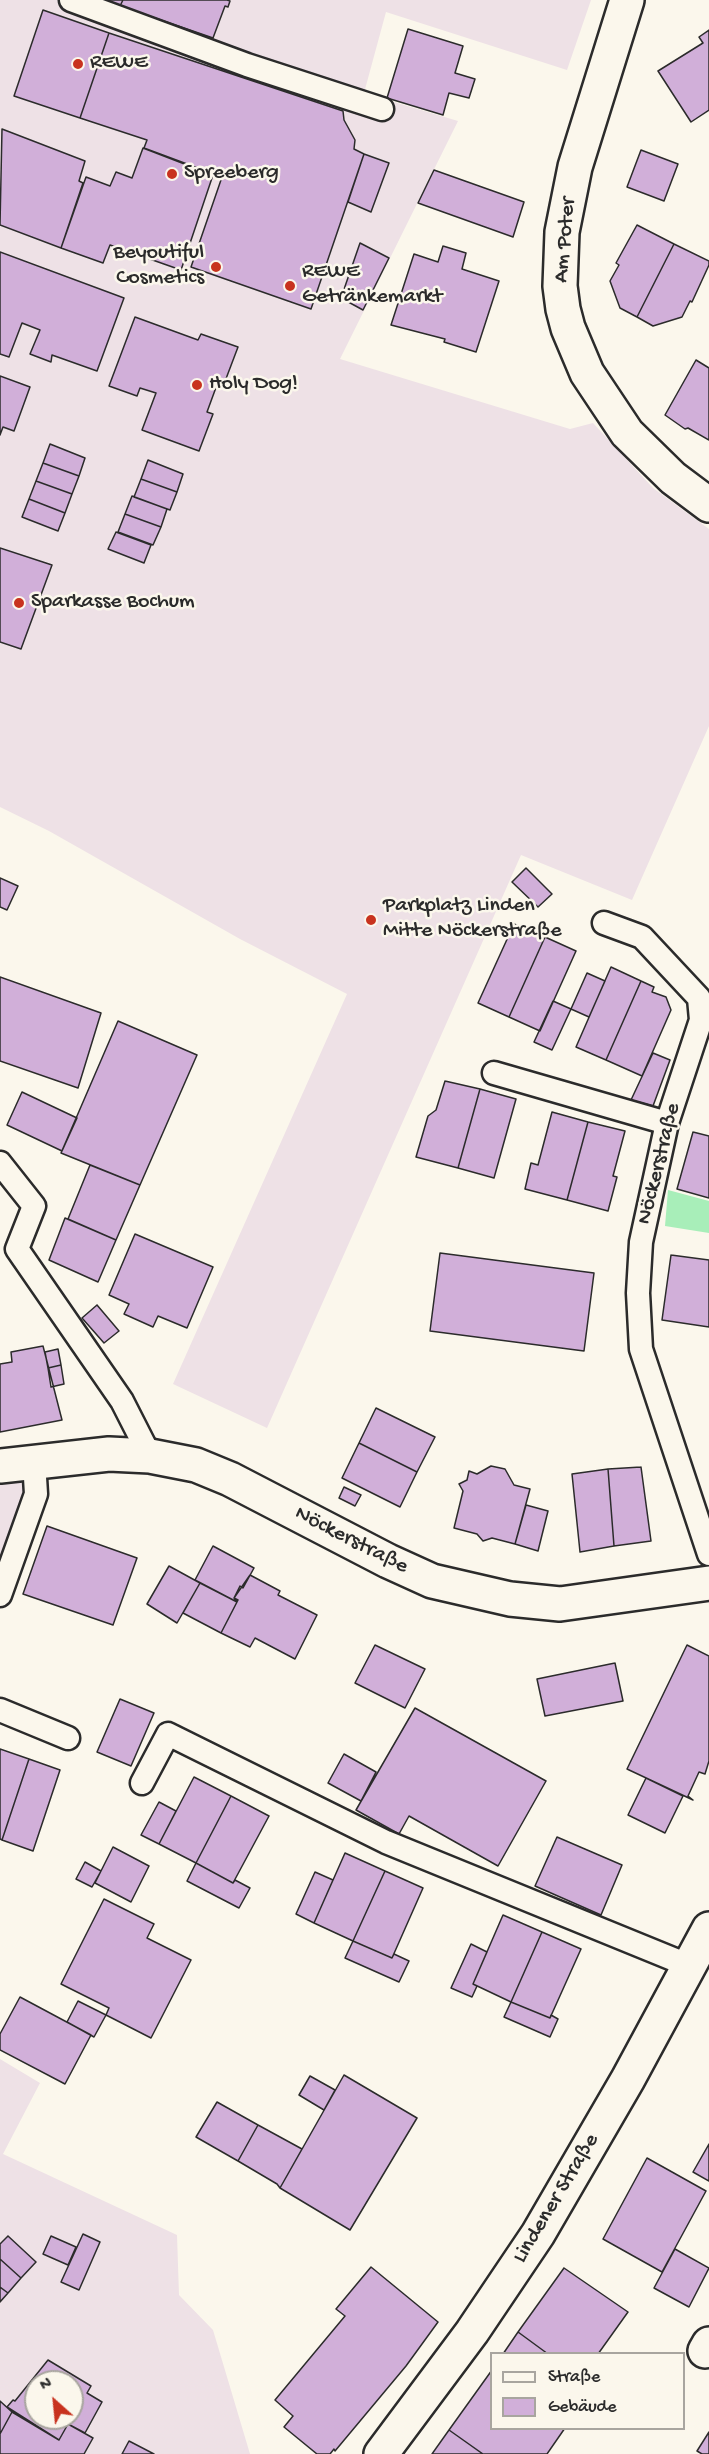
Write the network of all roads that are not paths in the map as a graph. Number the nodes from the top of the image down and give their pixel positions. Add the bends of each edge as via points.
1 (71, 0) edge
2 (627, 0) edge
3 (382, 109) dead end
4 (709, 505) edge
5 (604, 923) dead end
6 (494, 1073) dead end
7 (667, 1123) junction
8 (0, 1163) edge
9 (8, 1253) edge
10 (150, 1456) junction
11 (34, 1461) junction
12 (0, 1466) edge
13 (709, 1554) edge
14 (709, 1583) edge
15 (0, 1595) edge
16 (0, 1710) edge
17 (68, 1738) dead end
18 (142, 1783) dead end
19 (709, 1929) edge
20 (690, 1966) junction
21 (381, 2454) edge

1 - 3 lane via 247,65
2 - 4 street, Am Poter via 573,177 562,232 563,309 587,373 627,433 673,478
5 - 7 lane, Nöckerstraße via 642,937 699,998 701,1020
6 - 7 lane
7 - 13 lane, Nöckerstraße via 641,1242 640,1348
8 - 9 lane via 34,1206
9 - 10 lane via 122,1401
10 - 11 street, Nöckerstraße via 109,1454
10 - 14 street, Nöckerstraße via 213,1472 432,1581 510,1599 560,1604
11 - 12 street, Nöckerstraße
11 - 15 lane via 36,1494
16 - 17 lane
18 - 20 lane via 168,1734 386,1842
19 - 20 street, Lindener Straße
20 - 21 street, Lindener Straße via 538,2234 472,2332

